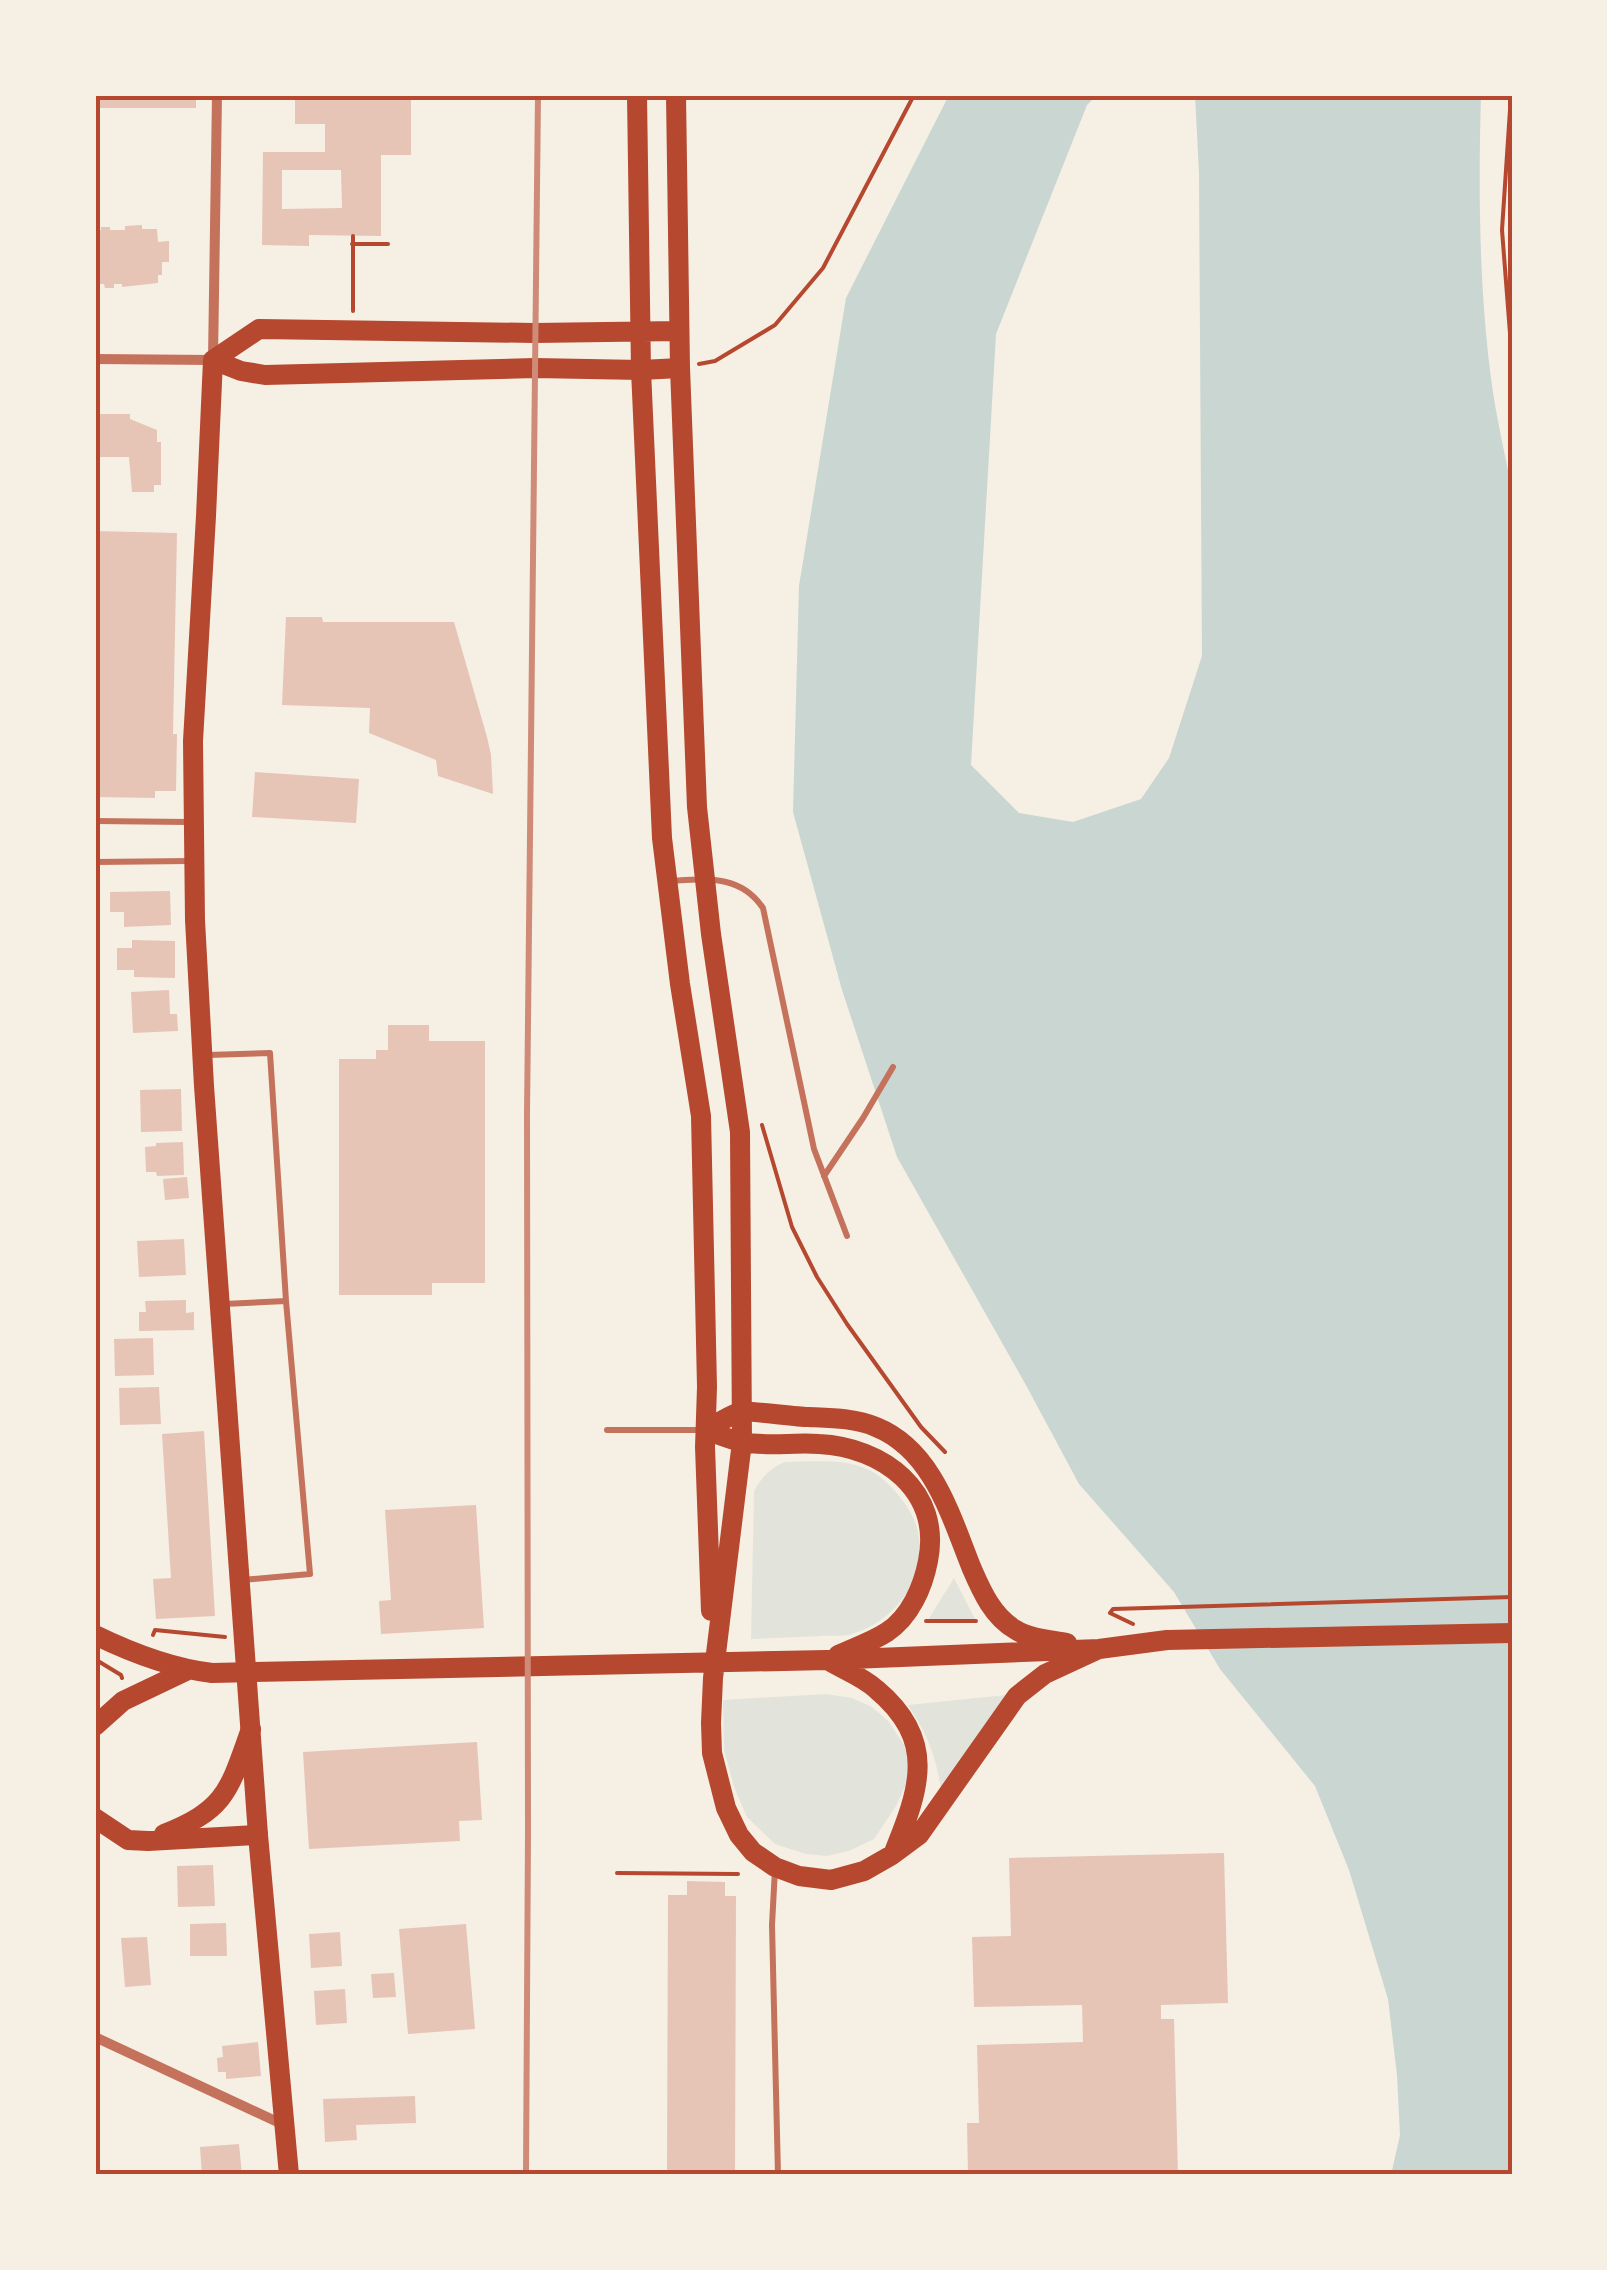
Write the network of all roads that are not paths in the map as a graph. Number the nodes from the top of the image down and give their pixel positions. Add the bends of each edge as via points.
1 (217, 95) edge
2 (637, 95) edge
3 (676, 95) edge
4 (678, 331) junction
5 (638, 332) junction
6 (95, 359) edge
7 (212, 360) junction
8 (680, 368) junction
9 (640, 370) junction
10 (95, 822) edge
11 (194, 822) junction
12 (195, 860) junction
13 (95, 862) edge
14 (705, 878) junction
15 (667, 881) junction
16 (202, 1055) junction
17 (893, 1067) dead end
18 (824, 1178) junction
19 (847, 1236) dead end
20 (286, 1300) junction
21 (220, 1304) junction
22 (742, 1411) junction
23 (607, 1430) dead end
24 (706, 1430) junction
25 (742, 1442) junction
26 (240, 1580) junction
27 (1512, 1633) edge
28 (95, 1634) edge
29 (1098, 1649) junction
30 (827, 1660) junction
31 (188, 1670) junction
32 (713, 1678) junction
33 (95, 1726) edge
34 (251, 1729) junction
35 (95, 1818) edge
36 (258, 1835) junction
37 (148, 1841) junction
38 (892, 1855) junction
39 (775, 1868) junction
40 (95, 2036) edge
41 (285, 2125) junction
42 (289, 2175) edge
43 (778, 2175) edge

1 - 7 street
2 - 5 main road
3 - 4 main road
4 - 5 main road
4 - 8 main road
5 - 7 main road via 259,328
5 - 9 main road
6 - 7 street
7 - 9 main road via 265,375
7 - 11 main road
8 - 9 main road
8 - 14 main road
9 - 15 main road
10 - 11 lane
11 - 12 main road
12 - 13 lane
12 - 16 main road
14 - 15 lane
14 - 18 lane via 741,886 763,908
14 - 22 main road via 740,1132
15 - 24 main road via 701,1116
16 - 20 lane via 270,1053
16 - 21 main road
17 - 18 lane
18 - 19 lane
20 - 21 lane
20 - 26 lane via 310,1574
21 - 26 main road
22 - 24 main road
22 - 25 main road
22 - 29 main road via 842,1418 888,1433 937,1484 979,1584 1003,1620 1018,1633
23 - 24 lane
24 - 25 main road
24 - 32 main road
25 - 30 main road via 821,1444 870,1455 904,1478 926,1512 929,1557 908,1610 888,1632
25 - 32 main road
26 - 34 main road
27 - 29 main road via 1167,1640
28 - 31 main road
29 - 30 main road
29 - 38 main road via 1044,1674 1017,1696 919,1835
30 - 31 main road
30 - 38 main road via 874,1686 914,1741 917,1788
31 - 33 main road via 123,1701
32 - 39 main road via 712,1753 726,1808 739,1835
34 - 36 main road
34 - 37 main road via 230,1787 208,1812
35 - 37 main road via 128,1840
36 - 37 main road
36 - 41 main road
38 - 39 main road via 832,1880
39 - 43 lane
40 - 41 street
41 - 42 main road

